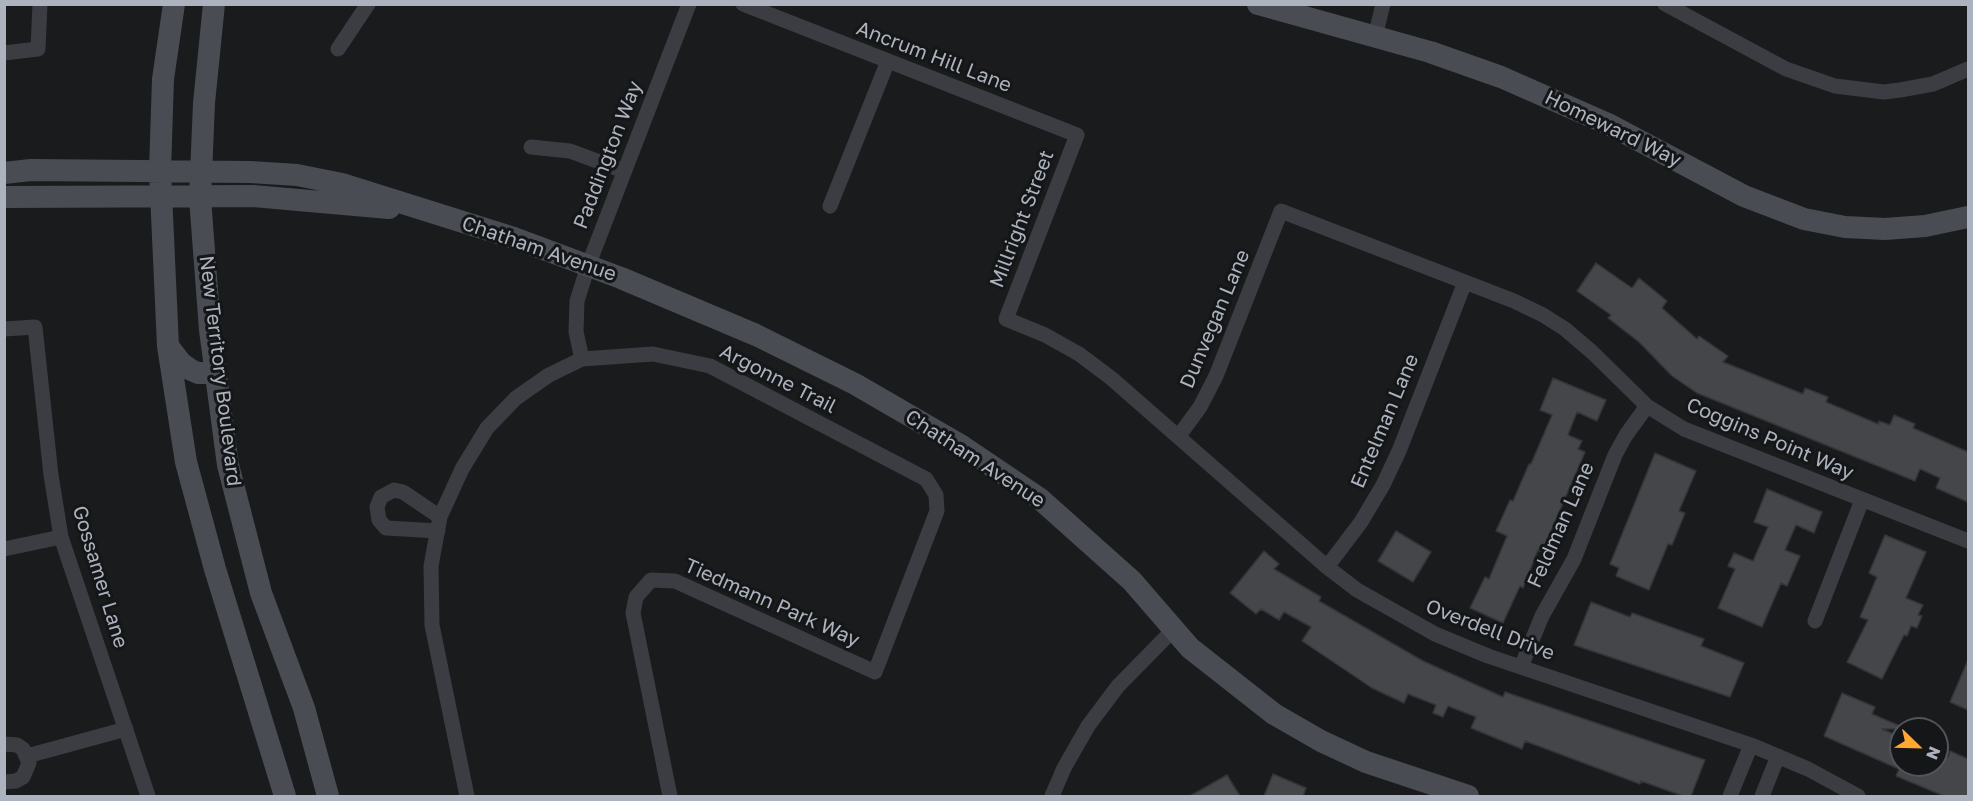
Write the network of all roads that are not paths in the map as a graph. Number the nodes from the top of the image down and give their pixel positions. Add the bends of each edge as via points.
1 (40, 4) edge
2 (174, 4) edge
3 (214, 4) edge
4 (368, 4) edge
5 (689, 4) edge
6 (743, 4) edge
7 (1258, 4) edge
8 (1383, 4) edge
9 (1665, 4) edge
10 (1375, 36) junction
11 (338, 50) dead end
12 (4, 53) edge
13 (888, 61) junction
14 (1968, 69) edge
15 (1077, 135) joint
16 (531, 147) dead end
17 (160, 171) junction
18 (201, 171) junction
19 (624, 171) junction
20 (4, 173) edge
21 (4, 197) edge
22 (160, 197) junction
23 (200, 198) junction
24 (830, 206) dead end
25 (425, 211) junction
26 (1281, 211) joint
27 (1968, 217) edge
28 (588, 266) junction
29 (1465, 282) junction
30 (1006, 319) joint
31 (4, 329) edge
32 (168, 346) junction
33 (582, 359) junction
34 (216, 373) junction
35 (1647, 406) junction
36 (1178, 437) junction
37 (936, 495) joint
38 (1862, 500) junction
39 (61, 537) junction
40 (1968, 541) edge
41 (4, 549) edge
42 (1327, 567) junction
43 (1815, 621) dead end
44 (1174, 629) junction
45 (1521, 667) junction
46 (126, 729) junction
47 (4, 744) edge
48 (1751, 745) junction
49 (27, 756) junction
50 (1778, 756) junction
51 (4, 782) edge
52 (147, 796) edge
53 (285, 796) edge
54 (328, 796) edge
55 (467, 796) edge
56 (670, 796) edge
57 (1052, 796) edge
58 (1468, 796) edge
59 (1730, 796) edge
60 (1762, 796) edge
61 (1858, 796) edge

1 - 12 street via 38,49
2 - 17 street, New Territory Boulevard via 163,79
3 - 18 street, New Territory Boulevard
4 - 11 street
5 - 19 street, Paddington Way
6 - 13 street, Ancrum Hill Lane
7 - 10 street, Homeward Way
8 - 10 street
9 - 14 street via 1786,69 1835,86 1900,90 1933,84
10 - 27 street, Homeward Way via 1550,97 1744,196 1804,219 1886,229
13 - 15 street, Ancrum Hill Lane
13 - 24 street
15 - 30 street, Millright Street
16 - 19 street via 570,151
17 - 18 street, Chatham Avenue
17 - 20 street, Chatham Avenue
17 - 22 street, New Territory Boulevard
18 - 23 street, New Territory Boulevard
18 - 25 street, Chatham Avenue via 297,175 342,184
19 - 28 street, Paddington Way
21 - 22 street, Chatham Avenue
22 - 23 street, Chatham Avenue
22 - 32 street, New Territory Boulevard
23 - 25 street, Chatham Avenue via 253,196
23 - 34 street, New Territory Boulevard
25 - 28 street, Chatham Avenue
26 - 29 street, Coggins Point Way
26 - 36 street, Dunvegan Lane via 1216,376
28 - 33 street, Paddington Way via 577,301 576,332
28 - 44 street, Chatham Avenue via 756,335 855,384 962,446 1040,498 1132,581
29 - 35 street, Coggins Point Way via 1514,301 1565,329
29 - 42 street, Entelman Lane via 1383,485
30 - 36 street, Overdell Drive via 1079,354
31 - 39 street, Gossamer Lane via 35,327
32 - 34 street via 191,370
32 - 53 street, New Territory Boulevard via 186,462
33 - 37 street, Argonne Trail via 652,354 710,366 926,479
33 - 55 street, Argonne Trail via 549,375 516,398 487,428 462,469 439,524 431,566 432,625
34 - 54 street, New Territory Boulevard via 228,465 258,583 303,708
35 - 38 street, Coggins Point Way via 1714,443
35 - 45 street, Feldman Lane via 1615,455 1574,559 1542,616
36 - 42 street, Overdell Drive
37 - 56 street, Tiedmann Park Way via 937,511 875,672 675,581 651,580 636,597 633,613
38 - 40 street, Coggins Point Way
38 - 43 street
39 - 41 street
39 - 46 street, Gossamer Lane
42 - 45 street, Overdell Drive via 1389,610 1435,634
44 - 57 street via 1118,686 1088,726
44 - 58 street, Chatham Avenue via 1227,679 1302,730 1366,762
45 - 48 street, Overdell Drive
46 - 49 street
46 - 52 street, Gossamer Lane
47 - 49 street via 17,745
48 - 50 street, Overdell Drive
48 - 59 street
49 - 51 street via 29,763 23,777
50 - 60 street
50 - 61 street, Overdell Drive

